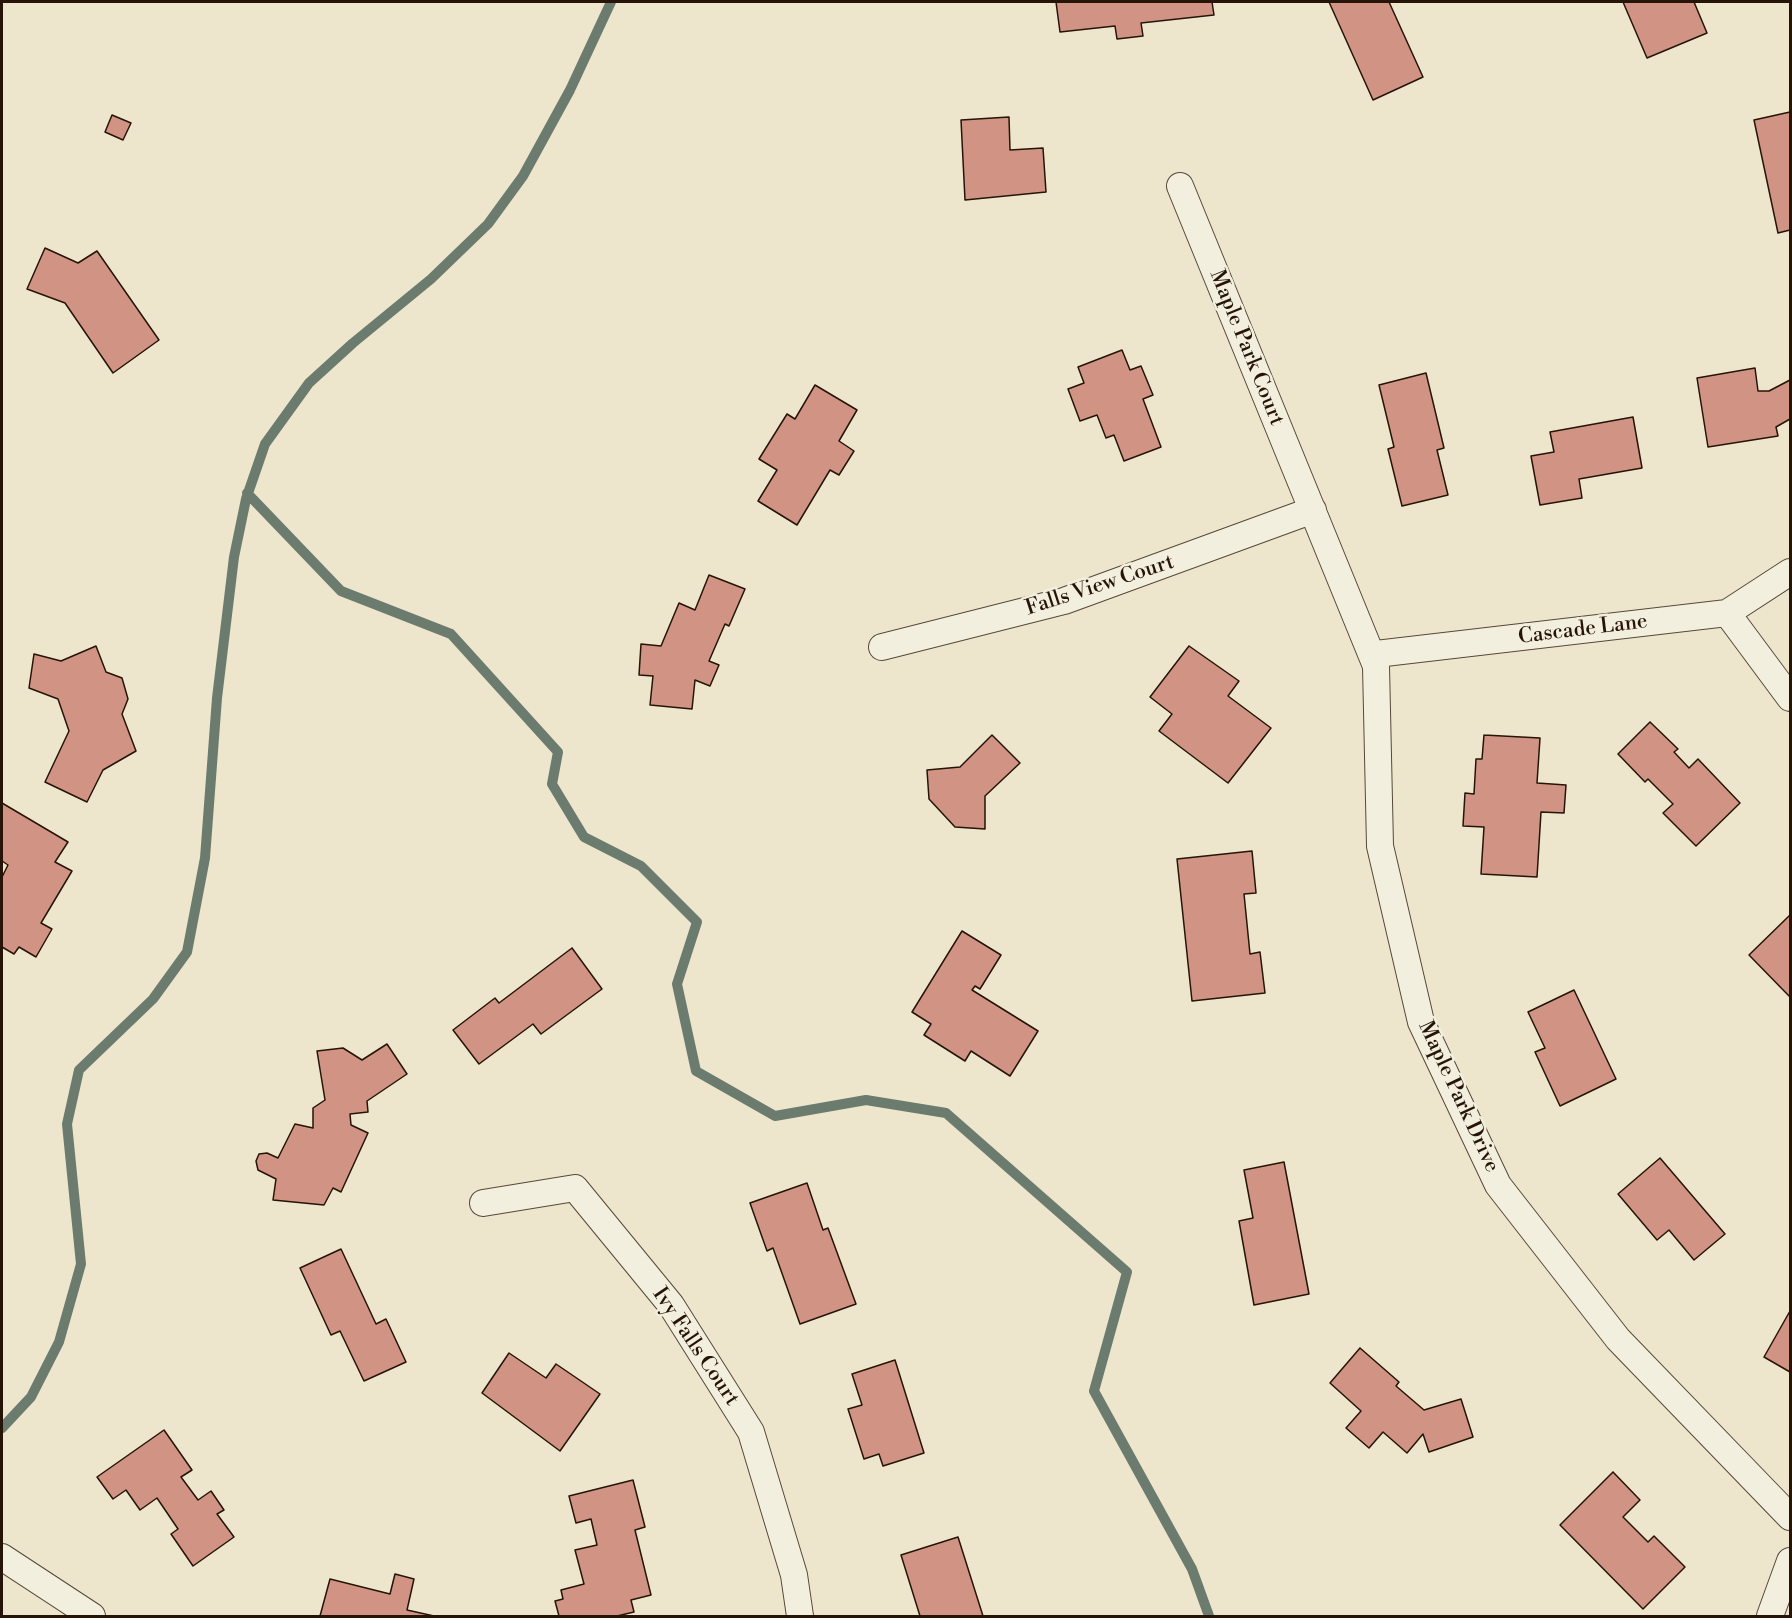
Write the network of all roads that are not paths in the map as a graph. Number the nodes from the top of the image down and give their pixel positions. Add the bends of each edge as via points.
1 (1180, 186) dead end
2 (1313, 510) junction
3 (1791, 572) edge
4 (1727, 613) junction
5 (882, 647) dead end
6 (1376, 666) junction
7 (1791, 698) edge
8 (483, 1203) dead end
9 (1791, 1517) edge
10 (2, 1557) edge
11 (1791, 1561) edge
12 (92, 1617) edge
13 (800, 1617) edge
14 (1770, 1617) edge

1 - 2 street, Maple Park Court
2 - 5 street, Falls View Court via 1064,601
2 - 6 street, Maple Park Drive
3 - 4 street, Cascade Lane
4 - 6 street, Cascade Lane via 1376,654
4 - 7 street
6 - 9 street, Maple Park Drive via 1380,846 1421,1022 1498,1185 1618,1339
8 - 13 street, Ivy Falls Court via 575,1188 671,1305 751,1432 794,1575
10 - 12 street
11 - 14 street

